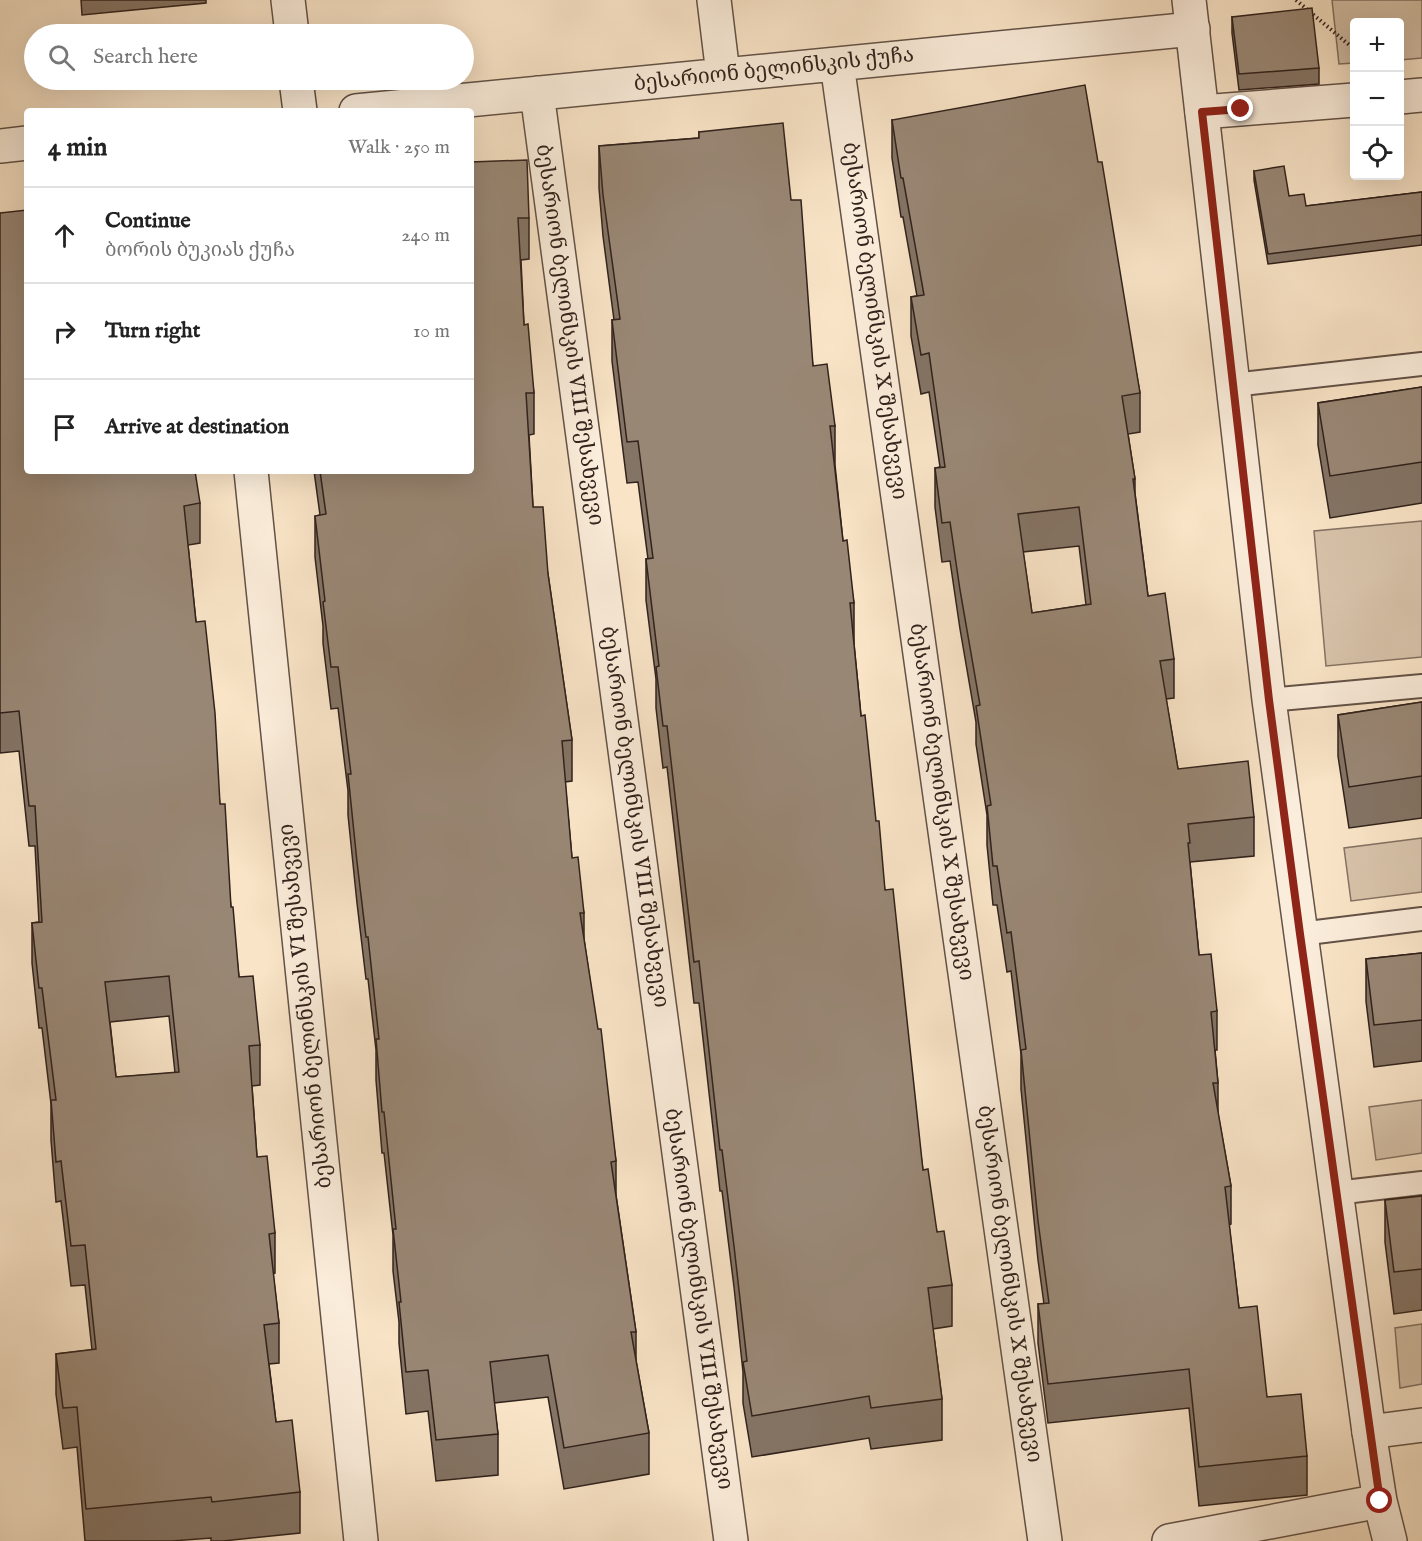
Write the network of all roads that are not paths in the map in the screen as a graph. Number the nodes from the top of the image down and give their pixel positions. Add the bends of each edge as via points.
1 (288, 0) edge
2 (714, 0) edge
3 (1191, 14) edge
4 (291, 24) edge
5 (837, 63) junction
6 (723, 75) junction
7 (297, 90) edge
8 (537, 93) junction
9 (1422, 95) edge
10 (1404, 97) edge
11 (1350, 100) edge
12 (300, 108) edge
13 (386, 108) edge
14 (1202, 112) junction
15 (24, 143) edge
16 (0, 146) edge
17 (1422, 364) edge
18 (1233, 385) junction
19 (251, 474) edge
20 (1422, 686) edge
21 (1269, 700) junction
22 (1422, 919) edge
23 (1300, 934) junction
24 (1422, 1182) edge
25 (1336, 1193) junction
26 (1422, 1425) edge
27 (1369, 1432) junction
28 (1380, 1501) junction
29 (361, 1541) edge
30 (731, 1541) edge
31 (1045, 1541) edge
32 (1169, 1541) edge
33 (1390, 1541) edge

1 - 4 street
2 - 6 street
3 - 5 street, ბესარიონ ბელინსკის ქუჩა
3 - 14 street
5 - 6 street, ბესარიონ ბელინსკის ქუჩა
5 - 31 street, ბესარიონ ბელინსკის X შესახვევი
6 - 8 street, ბესარიონ ბელინსკის ქუჩა
7 - 12 street
8 - 13 street, ბესარიონ ბელინსკის ქუჩა
8 - 30 street, ბესარიონ ბელინსკის VIII შესახვევი
9 - 10 street
11 - 14 street
14 - 18 street
15 - 16 street
17 - 18 lane
18 - 21 street
19 - 29 street, ბესარიონ ბელინსკის VI შესახვევი
20 - 21 lane
21 - 23 street
22 - 23 lane
23 - 25 street
24 - 25 lane
25 - 27 street
26 - 27 street
27 - 28 street
28 - 32 street
28 - 33 street

